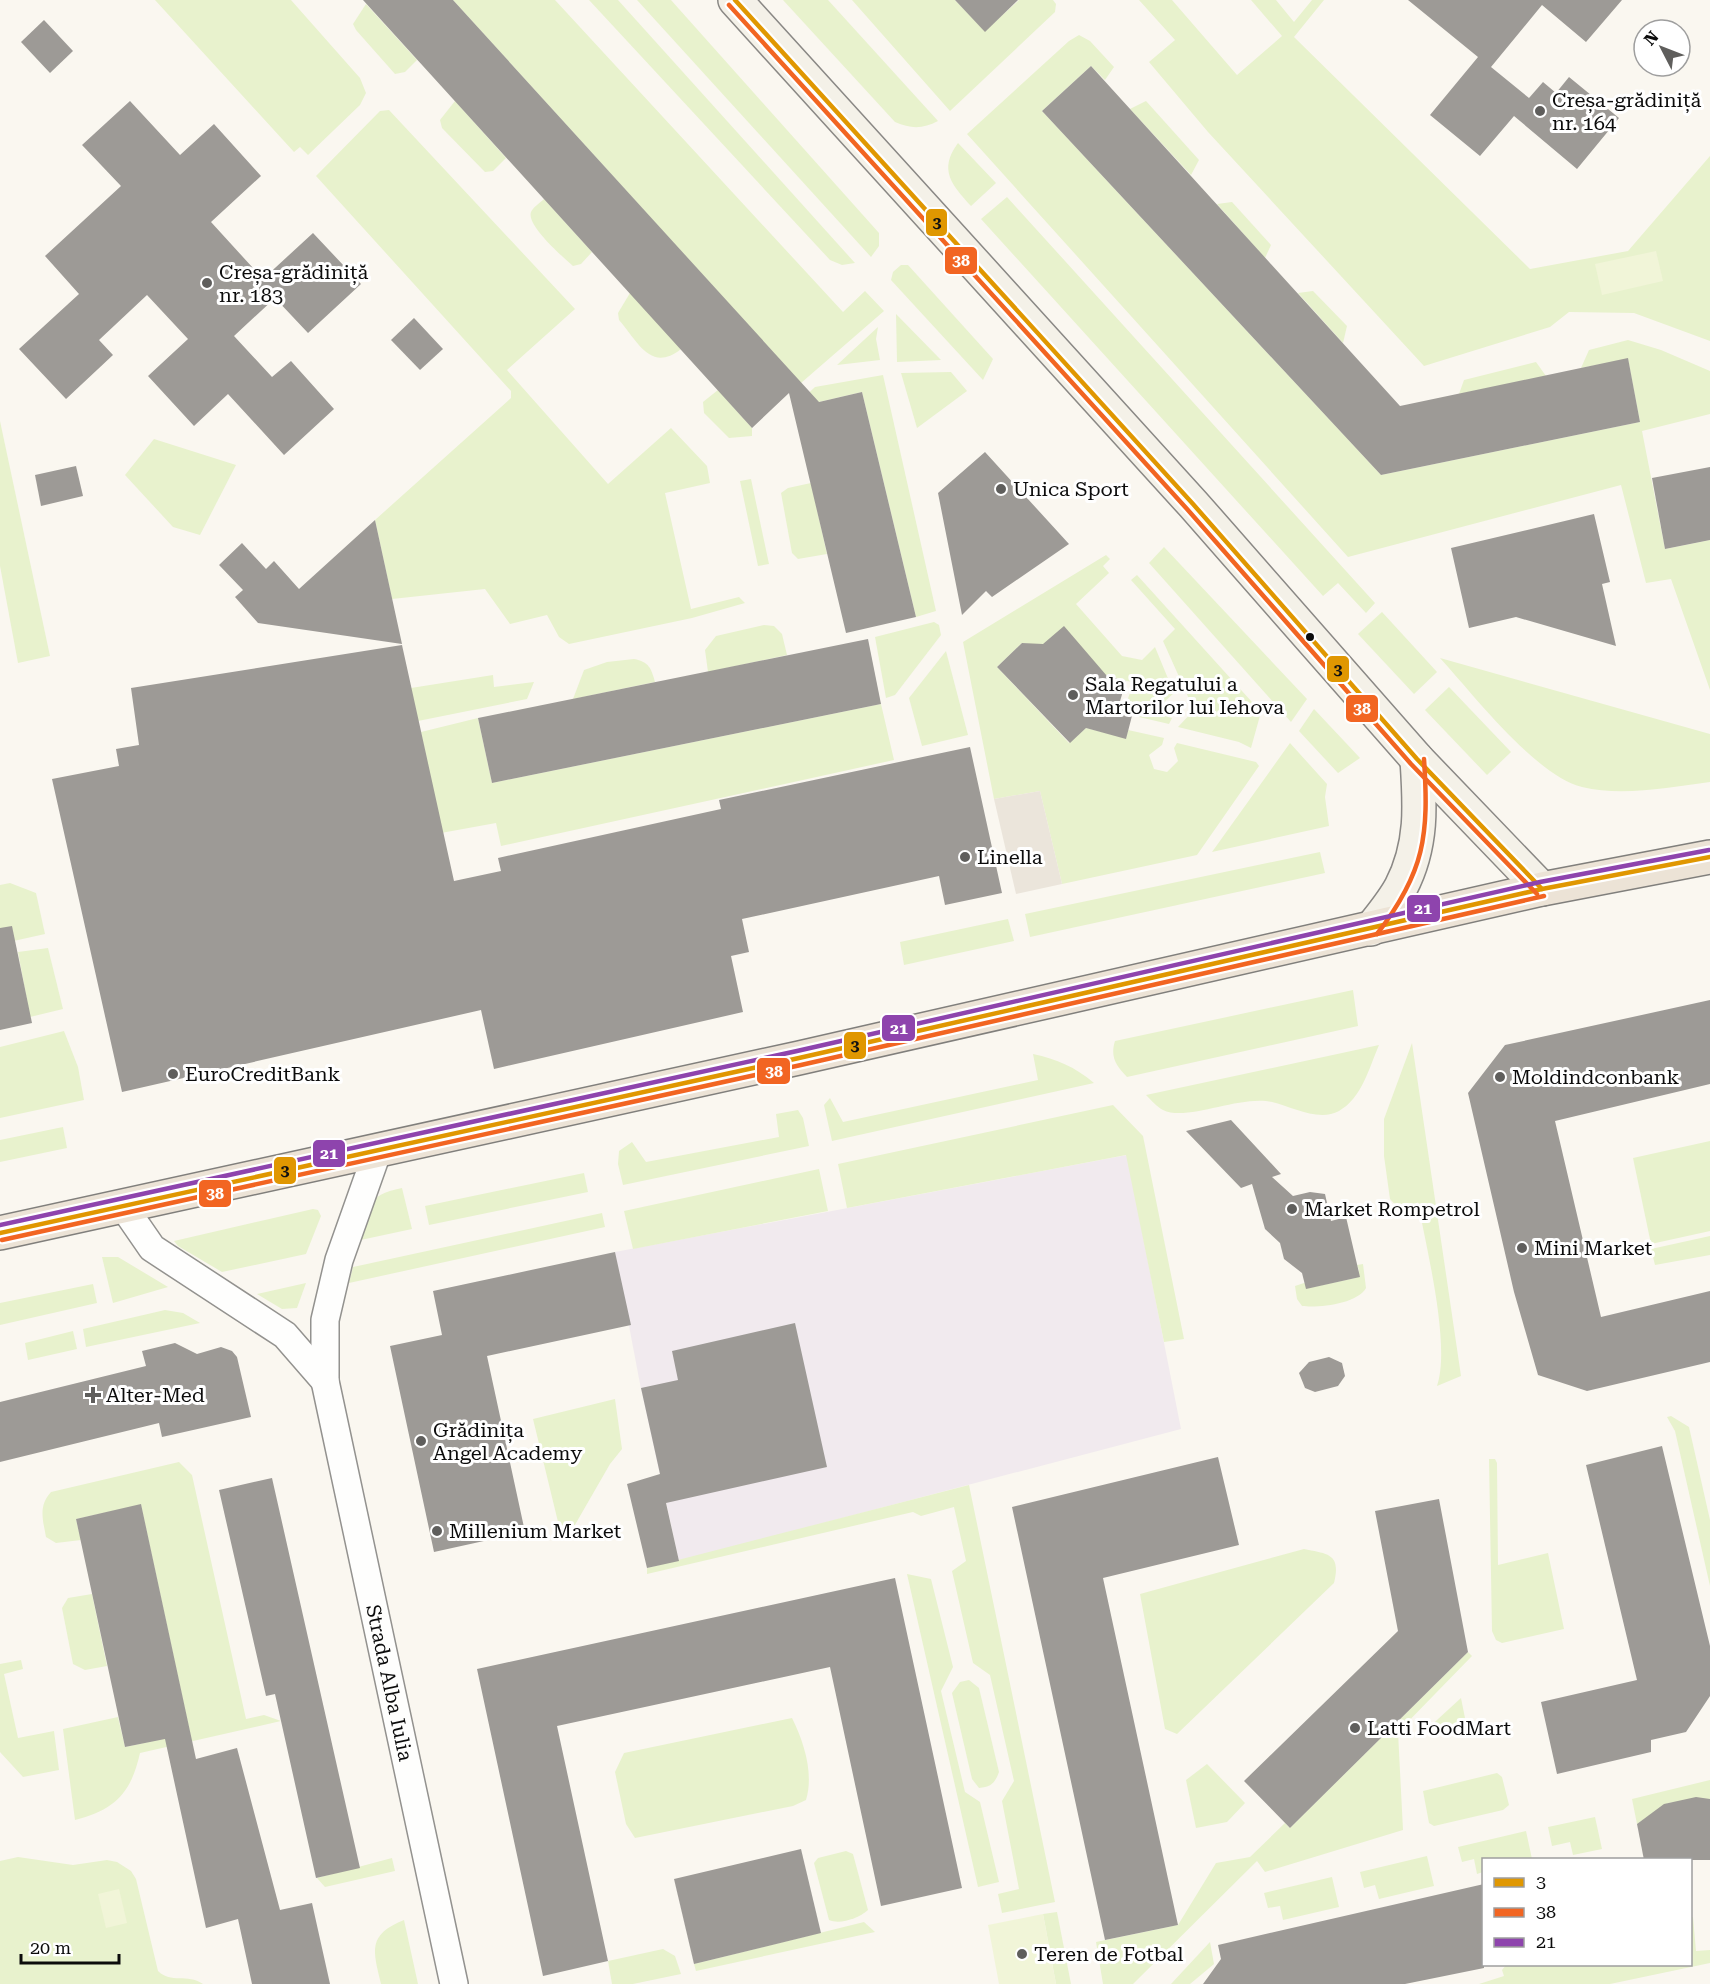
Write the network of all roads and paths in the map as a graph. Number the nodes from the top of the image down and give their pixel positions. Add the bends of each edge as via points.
1 (735, 0) edge
2 (1417, 759) junction
3 (1710, 857) edge
4 (1542, 890) junction
5 (1371, 929) junction
6 (378, 1150) junction
7 (123, 1206) junction
8 (0, 1233) edge
9 (325, 1381) junction
10 (454, 1984) edge

1 - 2 main road via 1185,496
2 - 4 main road
2 - 5 main road via 1420,823 1415,856 1400,889
3 - 4 main road
4 - 5 main road
5 - 6 main road
6 - 7 main road
6 - 9 street, Strada Alba Iulia via 329,1300 325,1320
7 - 8 main road
7 - 9 street, Strada Alba Iulia via 152,1248 285,1335
9 - 10 street, Strada Alba Iulia

